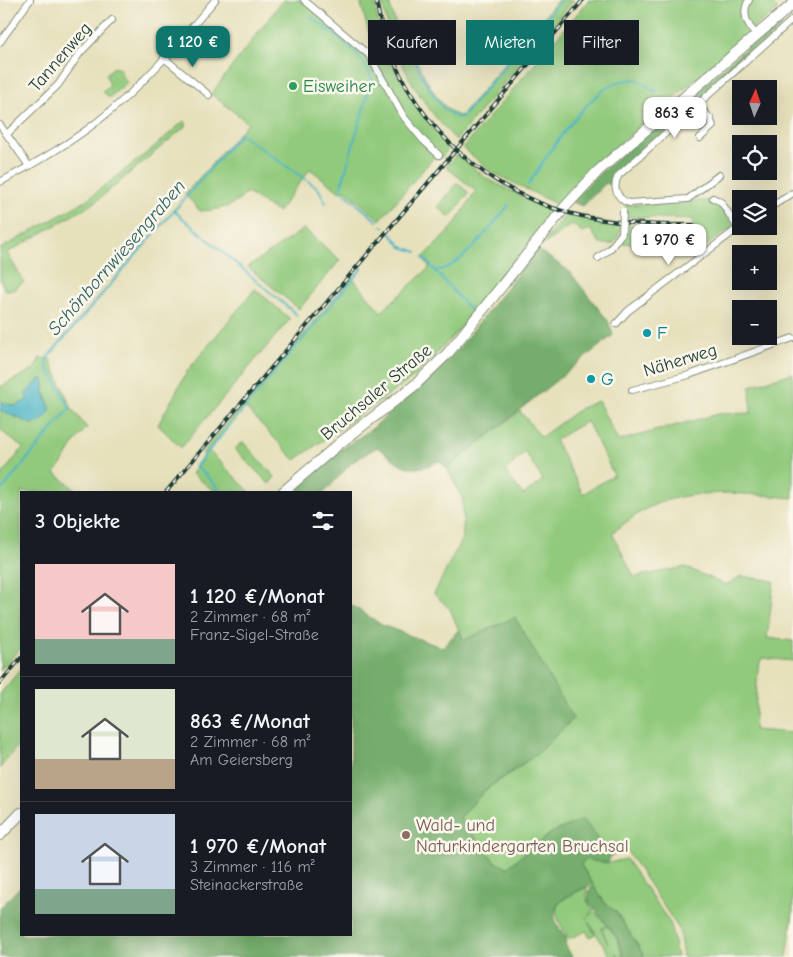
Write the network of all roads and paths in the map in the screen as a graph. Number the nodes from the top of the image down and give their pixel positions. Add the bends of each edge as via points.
1 (30, 0) edge
2 (215, 0) edge
3 (304, 0) edge
4 (750, 0) edge
5 (792, 7) edge
6 (112, 20) dead end
7 (793, 20) edge
8 (756, 34) junction
9 (0, 42) edge
10 (164, 58) junction
11 (209, 95) dead end
12 (698, 104) junction
13 (0, 124) edge
14 (8, 133) junction
15 (700, 138) dead end
16 (439, 155) dead end
17 (29, 166) junction
18 (718, 174) dead end
19 (0, 182) edge
20 (793, 193) edge
21 (712, 198) dead end
22 (623, 202) junction
23 (777, 203) edge
24 (732, 216) edge
25 (732, 233) edge
26 (598, 258) dead end
27 (616, 324) dead end
28 (793, 338) edge
29 (632, 390) dead end
30 (284, 491) edge
31 (20, 815) edge
32 (0, 835) edge

1 - 9 street
2 - 10 street
3 - 16 street via 369,55 404,117
4 - 8 street via 745,7 745,16
5 - 8 main road, Bruchsaler Straße
6 - 14 street, Tannenweg via 80,53 58,85
7 - 12 street
8 - 30 main road, Bruchsaler Straße via 598,171 448,353 415,385
10 - 11 street
10 - 17 street via 135,90 99,120
12 - 15 street via 713,126
12 - 22 street via 615,181
13 - 14 street
14 - 17 street
17 - 19 street
18 - 22 street via 688,199
20 - 23 street
21 - 24 street via 721,202
22 - 26 street, bridge via 622,233
25 - 27 street via 628,311
28 - 29 street, Näherweg via 689,375
31 - 32 main road

